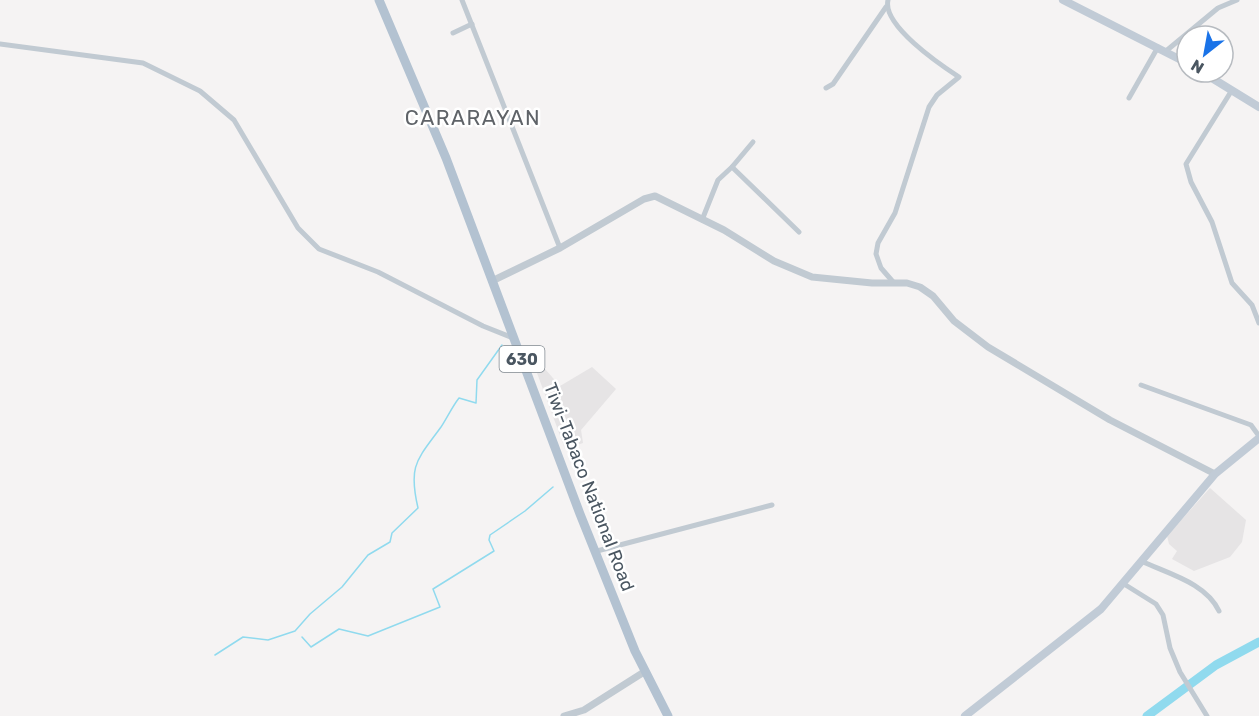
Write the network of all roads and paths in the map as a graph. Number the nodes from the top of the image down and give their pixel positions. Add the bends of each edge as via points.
1 (379, 0) edge
2 (462, 0) edge
3 (888, 0) edge
4 (1064, 0) edge
5 (1237, 0) edge
6 (886, 7) junction
7 (472, 24) junction
8 (453, 33) dead end
9 (0, 44) edge
10 (1158, 46) junction
11 (1166, 51) junction
12 (1175, 56) edge
13 (1222, 84) edge
14 (826, 88) dead end
15 (1232, 90) junction
16 (1129, 98) dead end
17 (1259, 107) edge
18 (753, 142) dead end
19 (732, 167) junction
20 (702, 220) junction
21 (799, 232) dead end
22 (560, 248) junction
23 (492, 281) junction
24 (894, 283) junction
25 (1259, 323) edge
26 (514, 339) junction
27 (1141, 385) dead end
28 (1259, 437) edge
29 (1215, 474) junction
30 (772, 505) dead end
31 (597, 551) junction
32 (1141, 561) junction
33 (1124, 585) junction
34 (1219, 611) dead end
35 (645, 672) junction
36 (564, 716) edge
37 (668, 716) edge
38 (965, 716) edge
39 (1207, 716) edge

1 - 23 main road, Tiwi-Tabaco National Road / 630 via 446,158
2 - 7 street
3 - 6 street
4 - 10 main road
5 - 11 street via 1218,8
6 - 14 street via 833,84
6 - 24 street via 894,22 934,61 958,77 928,107 895,213 878,243 876,254 881,267
7 - 8 street
7 - 22 street
9 - 26 street via 143,63 200,91 234,120 298,228 319,249 378,272
10 - 11 main road
10 - 16 street
11 - 12 main road
13 - 15 main road
15 - 17 main road
15 - 25 street via 1186,164 1212,222 1232,283 1252,305
18 - 19 street
19 - 20 street via 718,180
19 - 21 street
20 - 22 street via 655,196 649,197
20 - 24 street via 774,261 812,277
22 - 23 street
23 - 26 main road, Tiwi-Tabaco National Road / 630
24 - 29 street via 920,286 954,321 988,347 1092,410
26 - 31 main road, Tiwi-Tabaco National Road / 630
27 - 28 street via 1251,425
28 - 29 main road
29 - 32 main road
30 - 31 street
31 - 35 main road, Tiwi-Tabaco National Road / 630
32 - 33 main road
32 - 34 street via 1205,591
33 - 38 main road via 1081,627
33 - 39 street via 1156,604 1163,615 1180,672
35 - 36 street via 584,710
35 - 37 main road, Tiwi-Tabaco National Road / 630

